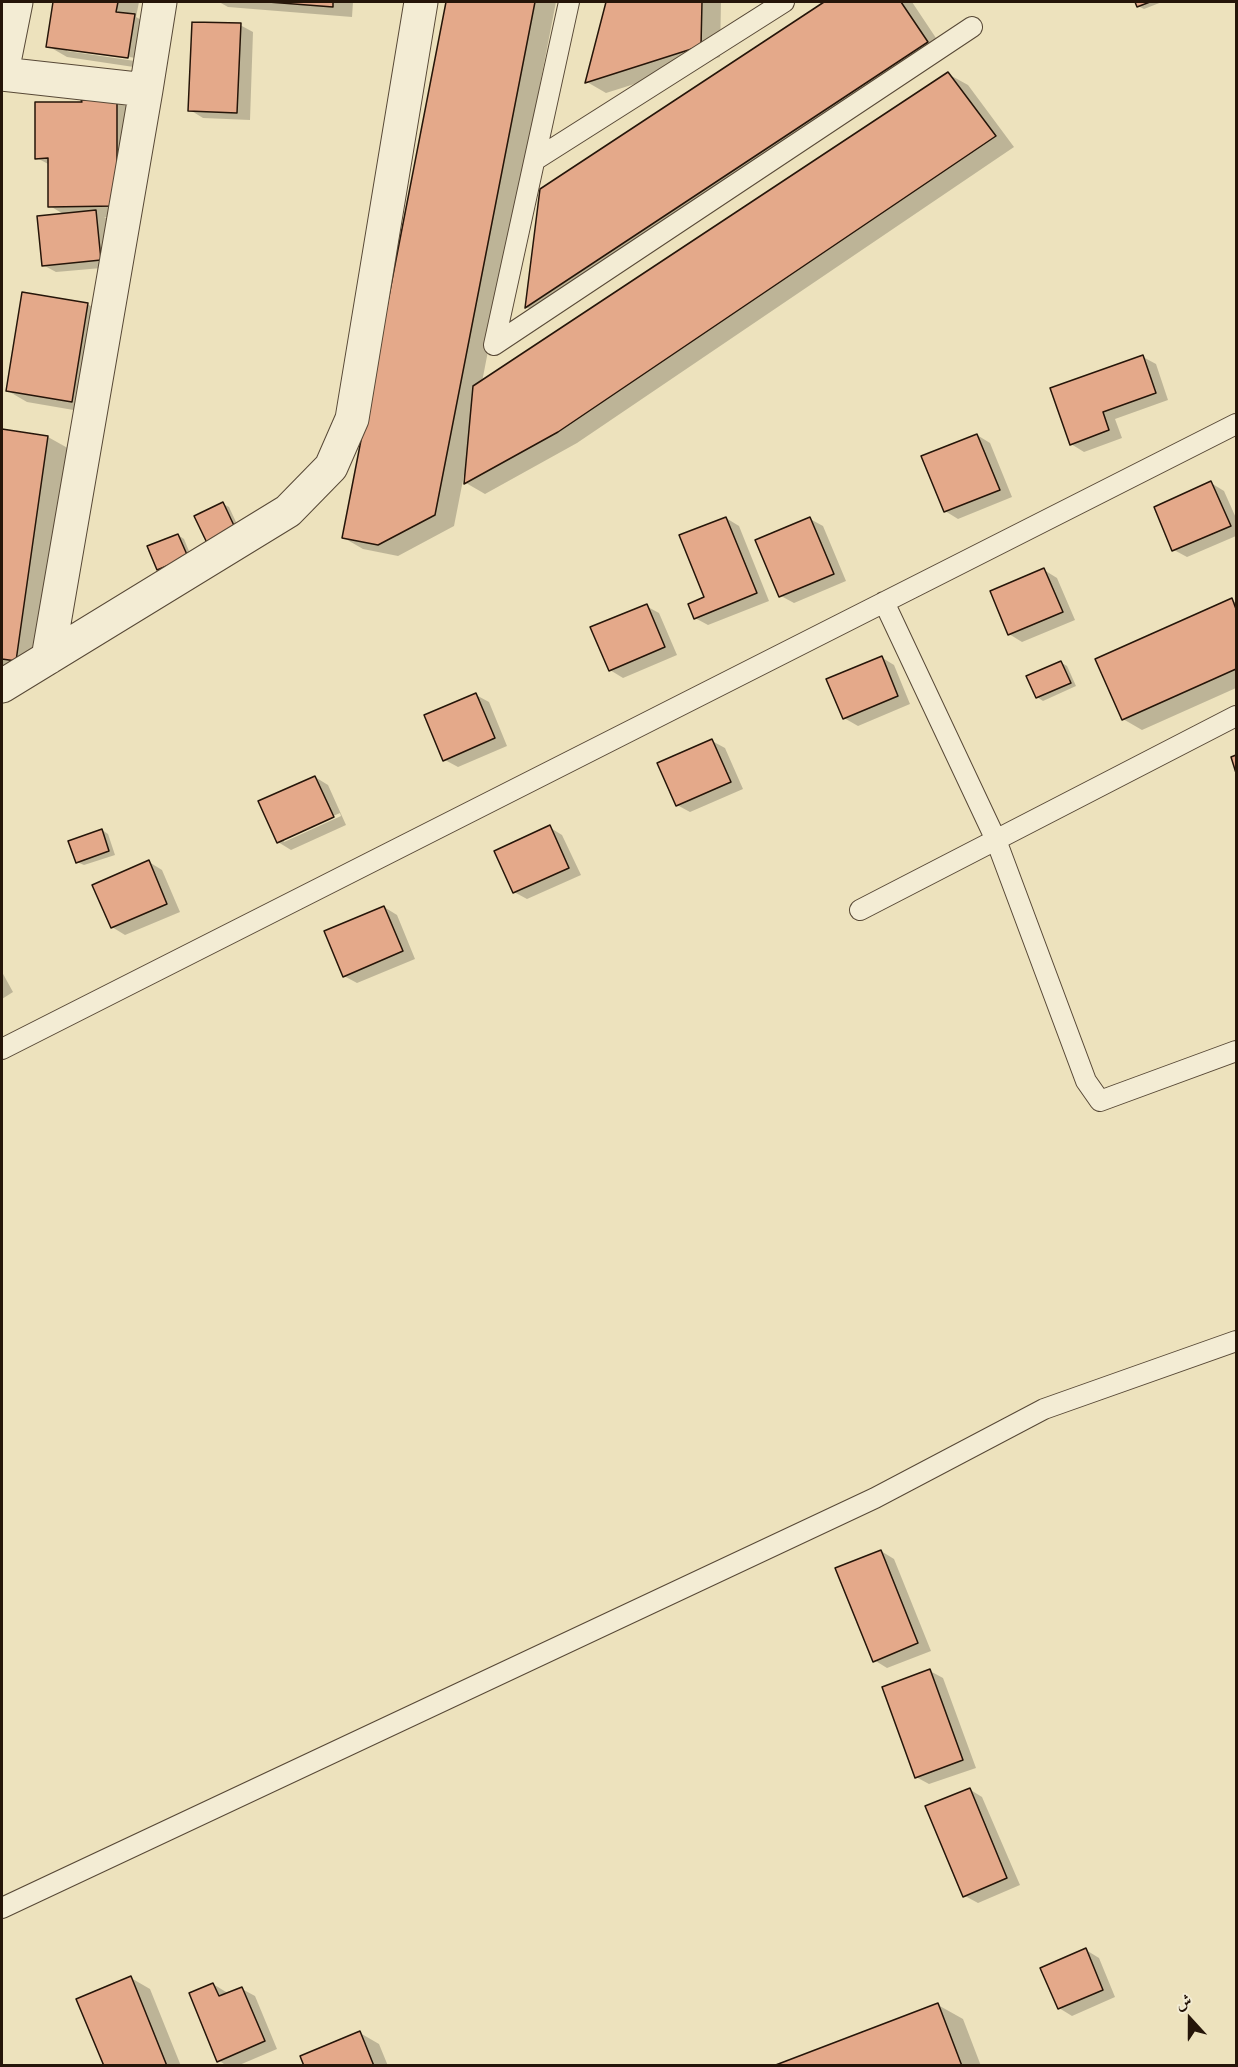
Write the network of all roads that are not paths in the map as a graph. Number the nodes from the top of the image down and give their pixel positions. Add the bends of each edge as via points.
1 (16, 2) edge
2 (160, 2) edge
3 (421, 2) edge
4 (569, 2) edge
5 (784, 2) edge
6 (972, 27) dead end
7 (2, 73) edge
8 (146, 90) junction
9 (535, 160) junction
10 (1236, 424) edge
11 (884, 602) junction
12 (48, 658) junction
13 (2, 686) edge
14 (1236, 716) edge
15 (996, 840) junction
16 (860, 910) dead end
17 (2, 1049) edge
18 (1236, 1051) edge
19 (1236, 1341) edge
20 (2, 1908) edge

1 - 7 street
2 - 8 street
3 - 12 street via 352,419 331,467 288,511
4 - 9 lane
5 - 9 lane
6 - 9 lane via 494,345
7 - 8 street
8 - 12 street
10 - 11 lane
11 - 15 lane
11 - 17 lane
12 - 13 street
14 - 15 lane
15 - 16 lane
15 - 18 lane via 1086,1081 1100,1101
19 - 20 lane via 1044,1408 874,1498

